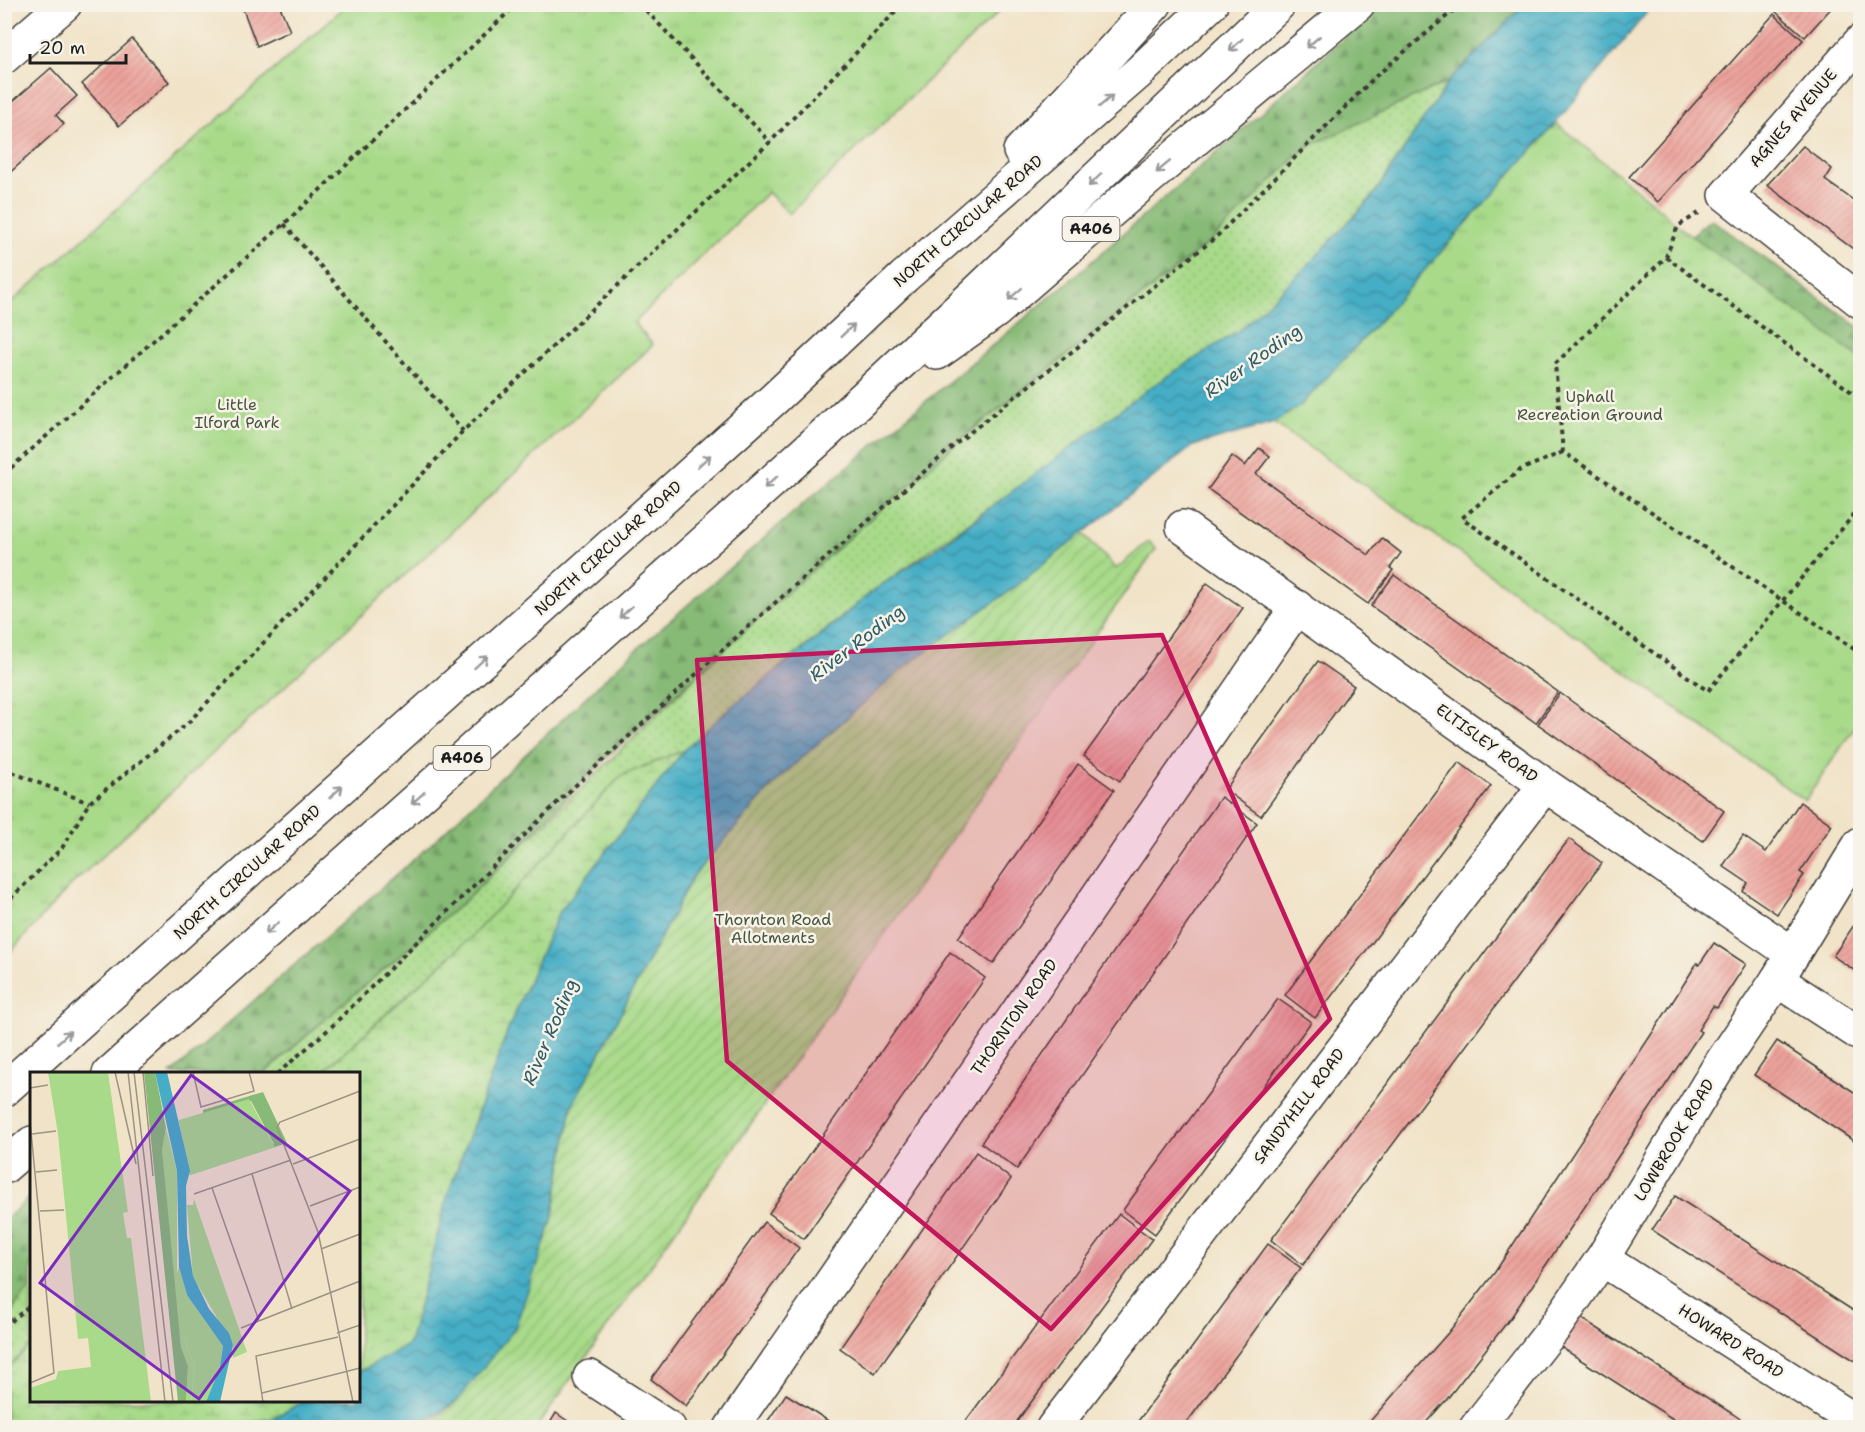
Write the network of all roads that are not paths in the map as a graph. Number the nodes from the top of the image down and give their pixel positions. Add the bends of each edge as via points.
1 (65, 4) edge
2 (1155, 4) edge
3 (1211, 4) edge
4 (1278, 4) edge
5 (1358, 4) edge
6 (1860, 42) edge
7 (4, 57) edge
8 (904, 277) junction
9 (1860, 301) edge
10 (815, 443) junction
11 (1183, 527) dead end
12 (1297, 607) junction
13 (1545, 785) junction
14 (1860, 844) edge
15 (1785, 967) junction
16 (1860, 1034) edge
17 (111, 1072) edge
18 (4, 1090) edge
19 (30, 1145) edge
20 (4, 1167) edge
21 (1602, 1259) junction
22 (591, 1377) dead end
23 (1860, 1424) edge
24 (669, 1428) edge
25 (731, 1428) edge
26 (1053, 1428) edge
27 (1476, 1428) edge

1 - 7 main road
2 - 8 main road
8 -> 3 main road, NORTH CIRCULAR ROAD via 1138,73
4 -> 10 main road, A406
5 -> 10 main road, A406 via 996,311
6 - 9 main road, AGNES AVENUE via 1726,195
18 -> 8 main road, NORTH CIRCULAR ROAD via 774,399
10 -> 17 main road, A406
11 - 12 main road, ELTISLEY ROAD
12 - 13 main road, ELTISLEY ROAD
12 - 25 main road, THORNTON ROAD
13 - 15 main road, ELTISLEY ROAD
13 - 26 main road, SANDYHILL ROAD
14 - 15 main road, LOWBROOK ROAD
15 - 16 main road, ELTISLEY ROAD
15 - 21 main road, LOWBROOK ROAD via 1719,1066
19 - 20 main road
21 - 23 main road, HOWARD ROAD
21 - 27 main road, LOWBROOK ROAD via 1555,1328
22 - 24 main road

